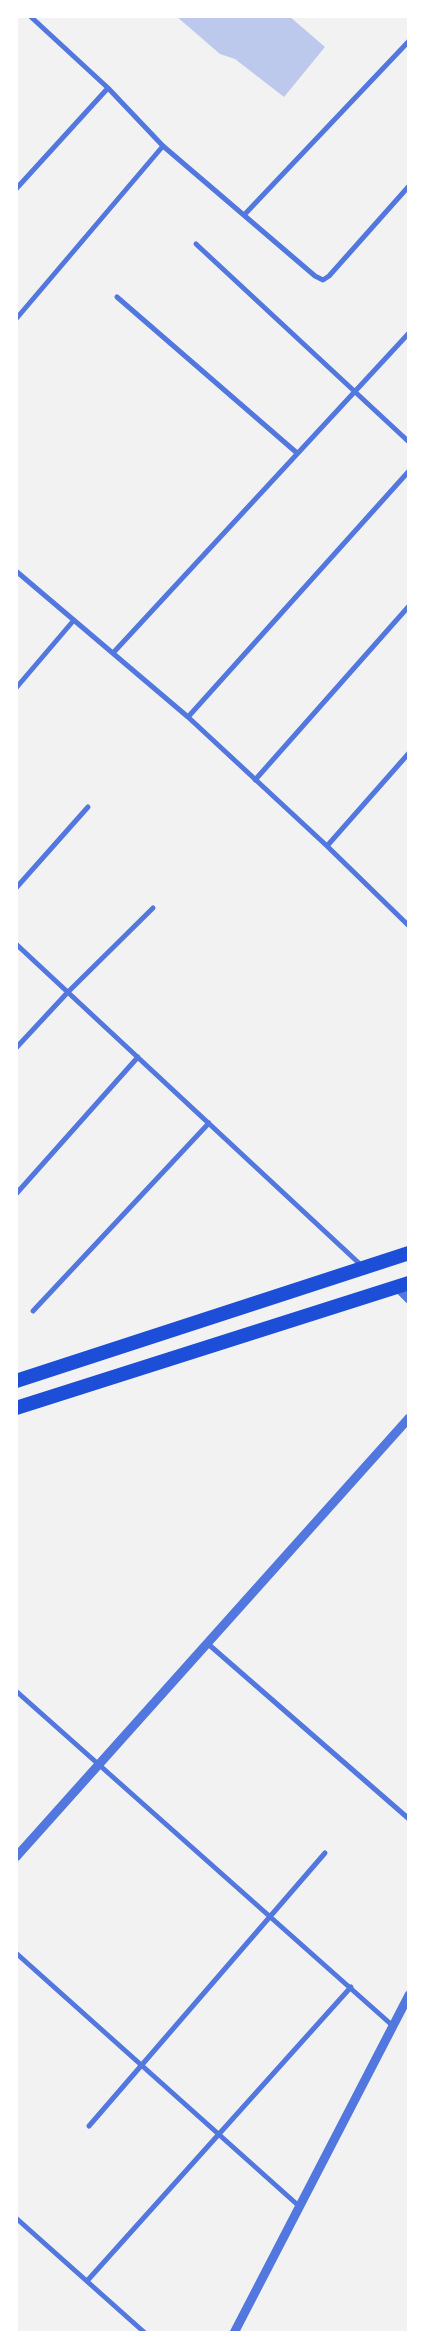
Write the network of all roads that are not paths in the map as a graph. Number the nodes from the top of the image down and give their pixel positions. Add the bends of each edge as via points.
1 (30, 16) edge
2 (409, 41) edge
3 (108, 88) junction
4 (163, 146) junction
5 (409, 186) edge
6 (16, 188) edge
7 (245, 214) junction
8 (196, 244) dead end
9 (117, 297) dead end
10 (16, 319) edge
11 (409, 333) edge
12 (354, 391) junction
13 (409, 442) edge
14 (297, 453) junction
15 (409, 472) edge
16 (16, 571) edge
17 (409, 606) edge
18 (74, 620) junction
19 (113, 653) junction
20 (16, 688) edge
21 (188, 717) junction
22 (409, 753) edge
23 (255, 780) junction
24 (88, 807) dead end
25 (327, 846) junction
26 (16, 888) edge
27 (153, 908) dead end
28 (409, 926) edge
29 (16, 944) edge
30 (68, 992) junction
31 (16, 1048) edge
32 (138, 1057) junction
33 (208, 1123) junction
34 (16, 1194) edge
35 (405, 1254) edge
36 (364, 1268) junction
37 (403, 1285) edge
38 (409, 1299) edge
39 (33, 1311) dead end
40 (16, 1381) edge
41 (16, 1408) edge
42 (409, 1418) edge
43 (207, 1643) junction
44 (16, 1691) edge
45 (97, 1765) junction
46 (409, 1819) edge
47 (325, 1853) dead end
48 (16, 1857) edge
49 (270, 1916) junction
50 (16, 1953) edge
51 (352, 1987) junction
52 (409, 1995) edge
53 (393, 2027) junction
54 (142, 2065) junction
55 (89, 2126) dead end
56 (220, 2134) junction
57 (300, 2207) junction
58 (16, 2218) edge
59 (87, 2282) junction
60 (145, 2333) edge
61 (234, 2333) edge

1 - 3 street
2 - 7 street
3 - 4 street
3 - 6 street
4 - 7 street
4 - 10 street
5 - 7 street via 323,280
8 - 12 street
9 - 14 street
11 - 12 street
12 - 13 street
12 - 14 street
14 - 19 street
15 - 21 street
16 - 18 street
17 - 23 street
18 - 19 street
18 - 20 street
19 - 21 street
21 - 23 street
22 - 25 street
23 - 25 street
24 - 26 street
25 - 28 street
27 - 30 street
29 - 30 street
30 - 31 street
30 - 32 street
32 - 33 street
32 - 34 street
33 - 36 street
33 - 39 street
35 - 36 highway
36 - 40 highway
37 - 38 street
37 - 41 highway
42 - 43 street
43 - 45 street
43 - 46 street
44 - 45 street
45 - 48 street
45 - 49 street
47 - 49 street
49 - 51 street
49 - 54 street
50 - 54 street
51 - 53 street
51 - 56 street
52 - 53 street
53 - 57 street
54 - 55 street
54 - 56 street
56 - 57 street
56 - 59 street
57 - 61 street
58 - 59 street
59 - 60 street

